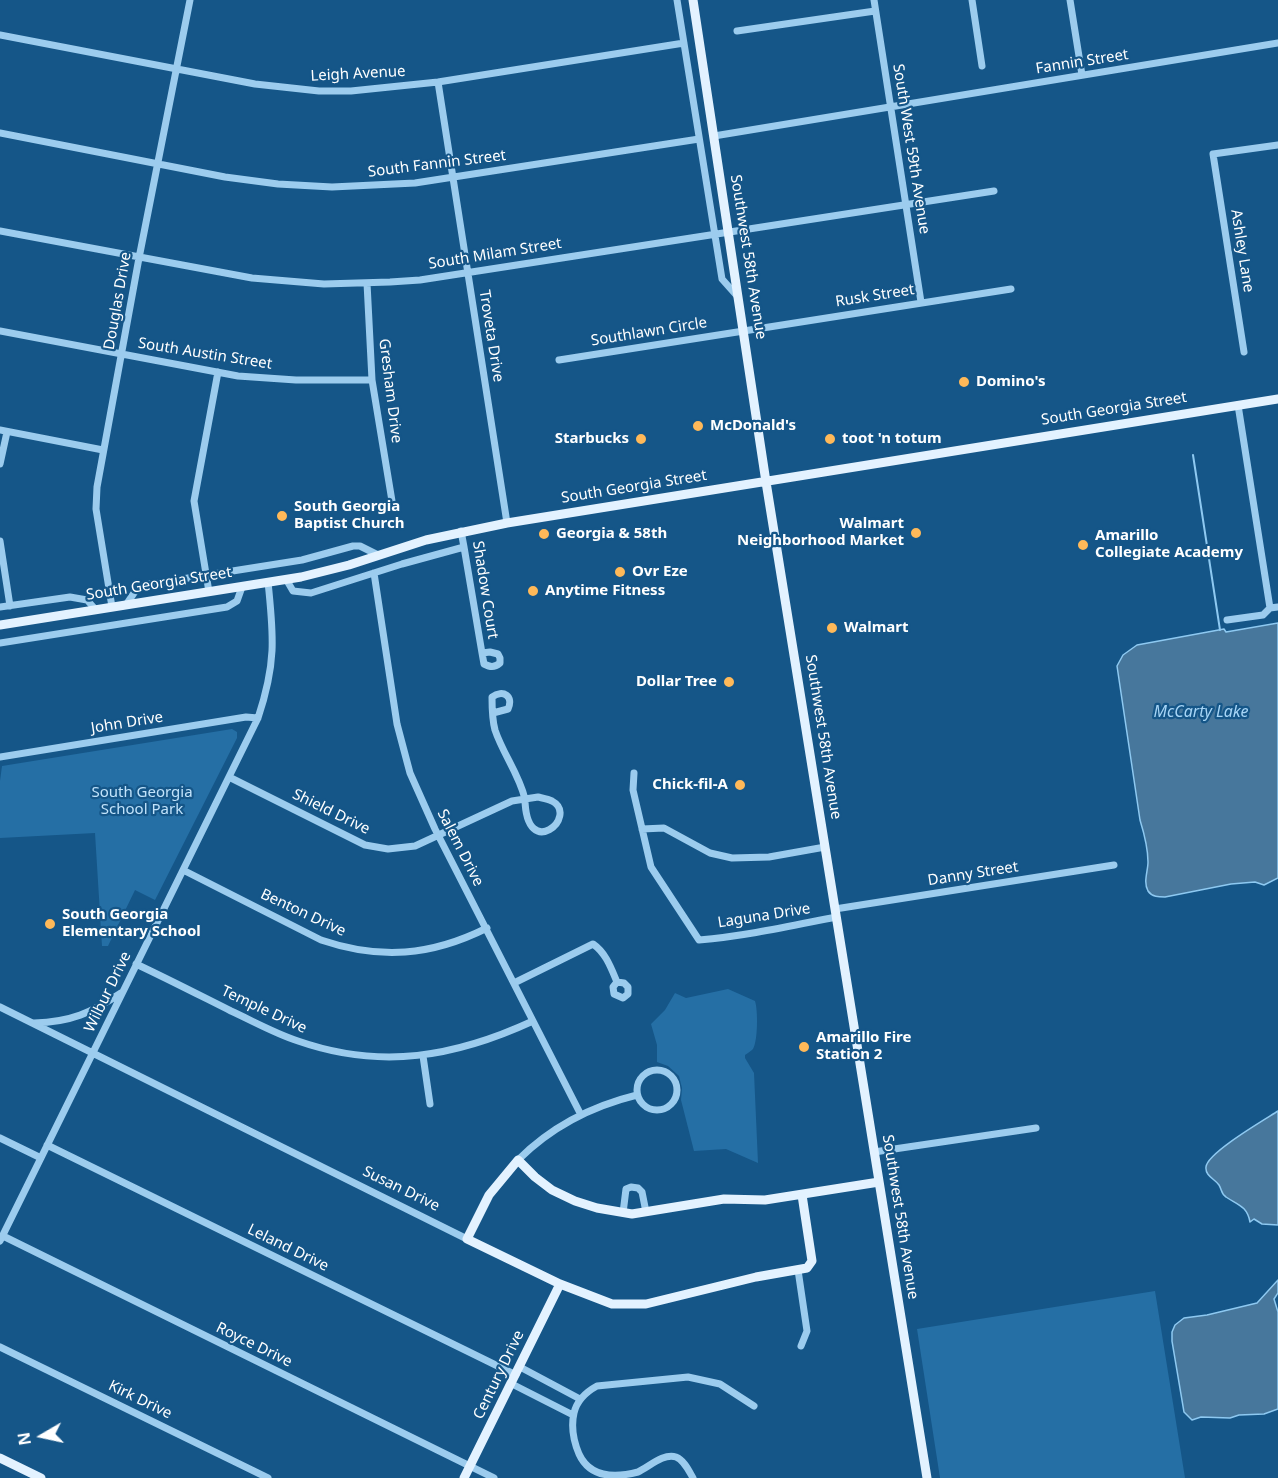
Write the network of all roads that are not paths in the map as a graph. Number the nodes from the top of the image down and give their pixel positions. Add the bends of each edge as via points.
1 (190, 0) edge
2 (677, 0) edge
3 (693, 0) edge
4 (874, 0) edge
5 (972, 0) edge
6 (1070, 0) edge
7 (875, 10) junction
8 (737, 31) dead end
9 (0, 35) edge
10 (684, 43) junction
11 (1278, 43) edge
12 (982, 66) dead end
13 (176, 68) junction
14 (1082, 75) junction
15 (438, 82) junction
16 (891, 107) junction
17 (0, 133) edge
18 (714, 136) junction
19 (699, 139) junction
20 (1278, 145) edge
21 (159, 164) junction
22 (453, 178) junction
23 (994, 191) dead end
24 (906, 205) junction
25 (0, 231) edge
26 (729, 232) junction
27 (715, 234) junction
28 (139, 258) junction
29 (468, 272) junction
30 (367, 283) junction
31 (1011, 289) dead end
32 (739, 298) junction
33 (921, 302) junction
34 (744, 330) junction
35 (0, 331) edge
36 (1244, 352) dead end
37 (121, 355) junction
38 (558, 360) dead end
39 (218, 372) junction
40 (372, 380) junction
41 (1278, 399) edge
42 (1238, 405) junction
43 (3, 431) edge
44 (103, 450) junction
45 (0, 464) edge
46 (766, 482) junction
47 (392, 501) dead end
48 (507, 523) junction
49 (461, 531) junction
50 (0, 541) edge
51 (464, 547) junction
52 (378, 555) junction
53 (374, 573) junction
54 (206, 576) junction
55 (286, 579) junction
56 (268, 582) junction
57 (242, 586) junction
58 (208, 592) junction
59 (126, 605) junction
60 (10, 606) junction
61 (0, 607) edge
62 (112, 607) junction
63 (1274, 608) edge
64 (96, 610) junction
65 (1227, 620) dead end
66 (0, 625) edge
67 (0, 643) edge
68 (482, 653) dead end
69 (493, 713) dead end
70 (258, 718) junction
71 (0, 757) edge
72 (634, 773) dead end
73 (229, 777) junction
74 (525, 799) junction
75 (642, 829) junction
76 (439, 836) junction
77 (825, 847) junction
78 (1114, 865) dead end
79 (183, 870) junction
80 (836, 914) junction
81 (486, 928) junction
82 (136, 964) junction
83 (514, 982) junction
84 (617, 982) dead end
85 (121, 993) junction
86 (0, 1007) edge
87 (533, 1021) junction
88 (32, 1023) junction
89 (93, 1054) junction
90 (423, 1056) junction
91 (637, 1095) junction
92 (430, 1104) dead end
93 (581, 1115) junction
94 (1036, 1128) dead end
95 (0, 1138) edge
96 (47, 1145) junction
97 (874, 1152) junction
98 (41, 1158) junction
99 (518, 1160) junction
100 (879, 1182) junction
101 (802, 1195) junction
102 (646, 1212) junction
103 (623, 1214) junction
104 (1, 1238) edge
105 (467, 1239) junction
106 (803, 1269) junction
107 (560, 1284) junction
108 (801, 1346) dead end
109 (0, 1347) edge
110 (518, 1371) junction
111 (512, 1384) junction
112 (580, 1399) junction
113 (754, 1407) dead end
114 (573, 1415) junction
115 (0, 1458) edge
116 (470, 1467) junction
117 (41, 1478) edge
118 (268, 1478) edge
119 (464, 1478) edge
120 (494, 1478) edge
121 (693, 1478) edge
122 (927, 1478) edge

1 - 13 street, Douglas Drive
2 - 10 street
3 - 18 main road, Southwest 58th Avenue
4 - 7 street, South West 59th Avenue
5 - 12 street
6 - 14 street
7 - 8 street
7 - 16 street, South West 59th Avenue
9 - 13 street, Leigh Avenue
10 - 15 street, Leigh Avenue
10 - 19 street
11 - 14 street, Fannin Street
13 - 15 street, Leigh Avenue via 255,84 319,91
13 - 21 street, Douglas Drive
14 - 16 street, Fannin Street
15 - 22 street, Troveta Drive
16 - 18 street
16 - 24 street, South West 59th Avenue
17 - 21 street, South Fannin Street
18 - 26 main road, Southwest 58th Avenue
19 - 22 street, South Fannin Street
19 - 27 street
20 - 36 street, Ashley Lane via 1213,154
21 - 22 street, South Fannin Street via 225,177 332,187
21 - 28 street, Douglas Drive
22 - 29 street, Troveta Drive
23 - 24 street, South Milam Street
24 - 26 street, South Milam Street
24 - 33 street, South West 59th Avenue
25 - 28 street, South Milam Street
26 - 27 street, South Milam Street
26 - 32 main road, Southwest 58th Avenue
27 - 29 street, South Milam Street
27 - 32 street via 722,279
28 - 30 street, South Milam Street via 252,278
28 - 37 street, Douglas Drive
29 - 30 street, South Milam Street
29 - 48 street, Troveta Drive
30 - 40 street, Gresham Drive
31 - 33 street, Rusk Street
32 - 34 main road, Southwest 58th Avenue
33 - 34 street, Rusk Street
34 - 38 street, Southlawn Circle
34 - 46 main road, Southwest 58th Avenue
35 - 37 street, South Austin Street
37 - 39 street, South Austin Street
37 - 44 street, Douglas Drive
39 - 40 street, South Austin Street via 296,380
39 - 54 street via 194,501
40 - 47 street, Gresham Drive
41 - 42 main road, South Georgia Street
42 - 46 main road, South Georgia Street
42 - 63 street
43 - 44 street
43 - 45 street
44 - 62 street, Douglas Drive via 96,509
46 - 48 main road, South Georgia Street
46 - 77 main road, Southwest 58th Avenue
48 - 49 main road, South Georgia Street
49 - 51 street, Shadow Court
49 - 52 main road, South Georgia Street
50 - 60 street
51 - 53 street
51 - 68 street, Shadow Court
52 - 54 street via 353,546 302,560
52 - 55 main road, South Georgia Street
53 - 55 street via 311,593 293,591
53 - 76 street, Salem Drive via 404,750 416,788
54 - 58 street
54 - 59 street via 144,585
55 - 56 main road, South Georgia Street
56 - 57 main road, South Georgia Street
56 - 70 street, Wilbur Drive via 274,643 269,683
57 - 58 main road, South Georgia Street
57 - 67 street via 237,601 227,607
58 - 59 main road, South Georgia Street
59 - 62 main road, South Georgia Street
60 - 61 street
60 - 64 street via 81,597
62 - 64 main road, South Georgia Street
63 - 65 street via 1263,615
64 - 66 main road, South Georgia Street
69 - 74 street via 495,731 522,784
70 - 71 street, John Drive
70 - 73 street, Wilbur Drive
72 - 75 street, Laguna Drive via 633,790
73 - 76 street, Shield Drive via 365,845 401,849
73 - 79 street, Wilbur Drive
74 - 74 street via 526,821 534,829 553,829 560,814 557,806 538,797
74 - 76 street, Shield Drive via 512,801
75 - 77 street via 664,828 710,853 732,858 769,857
75 - 80 street, Laguna Drive via 651,867 699,939 745,935
76 - 81 street, Salem Drive
77 - 80 main road, Southwest 58th Avenue
78 - 80 street, Danny Street
79 - 81 street, Benton Drive via 343,948 408,953 453,943
79 - 82 street, Wilbur Drive
80 - 97 main road, Southwest 58th Avenue
81 - 83 street, Salem Drive
82 - 85 street, Wilbur Drive
82 - 90 street, Temple Drive via 296,1041 351,1055
83 - 84 street via 593,944 601,949
83 - 87 street, Salem Drive
85 - 88 street via 73,1019
85 - 89 street, Wilbur Drive
86 - 88 street, Susan Drive
87 - 90 street, Temple Drive via 477,1045
87 - 93 street, Salem Drive
88 - 89 street, Susan Drive
89 - 96 street, Wilbur Drive
89 - 105 street, Susan Drive
90 - 92 street
91 - 91 street via 640,1078 646,1072 663,1070 676,1081 676,1098 663,1109 654,1110
91 - 93 street via 611,1101
93 - 99 street
94 - 97 street
95 - 98 street
96 - 98 street, Wilbur Drive
96 - 110 street, Leland Drive
97 - 100 main road, Southwest 58th Avenue
98 - 104 street, Wilbur Drive
99 - 103 main road via 552,1190 575,1201
99 - 105 main road via 489,1195
100 - 101 main road
100 - 122 main road, Southwest 58th Avenue
101 - 102 main road via 765,1200 724,1199
101 - 106 main road via 812,1261
102 - 103 main road
102 - 103 street via 642,1192 631,1187 624,1193
104 - 116 street, Royce Drive
105 - 107 main road, Susan Drive
106 - 107 main road, Susan Drive via 636,1305 612,1304
106 - 108 street via 807,1331
107 - 110 main road, Century Drive
109 - 118 street, Kirk Drive
110 - 111 main road, Century Drive
110 - 112 street, Leland Drive
111 - 114 street
111 - 116 main road, Century Drive
112 - 113 street via 597,1386 688,1377 720,1384
112 - 114 street
114 - 121 street via 578,1452 589,1469 600,1475 625,1476 668,1456 685,1464
115 - 117 main road
116 - 119 main road, Century Drive
116 - 120 street, Royce Drive

